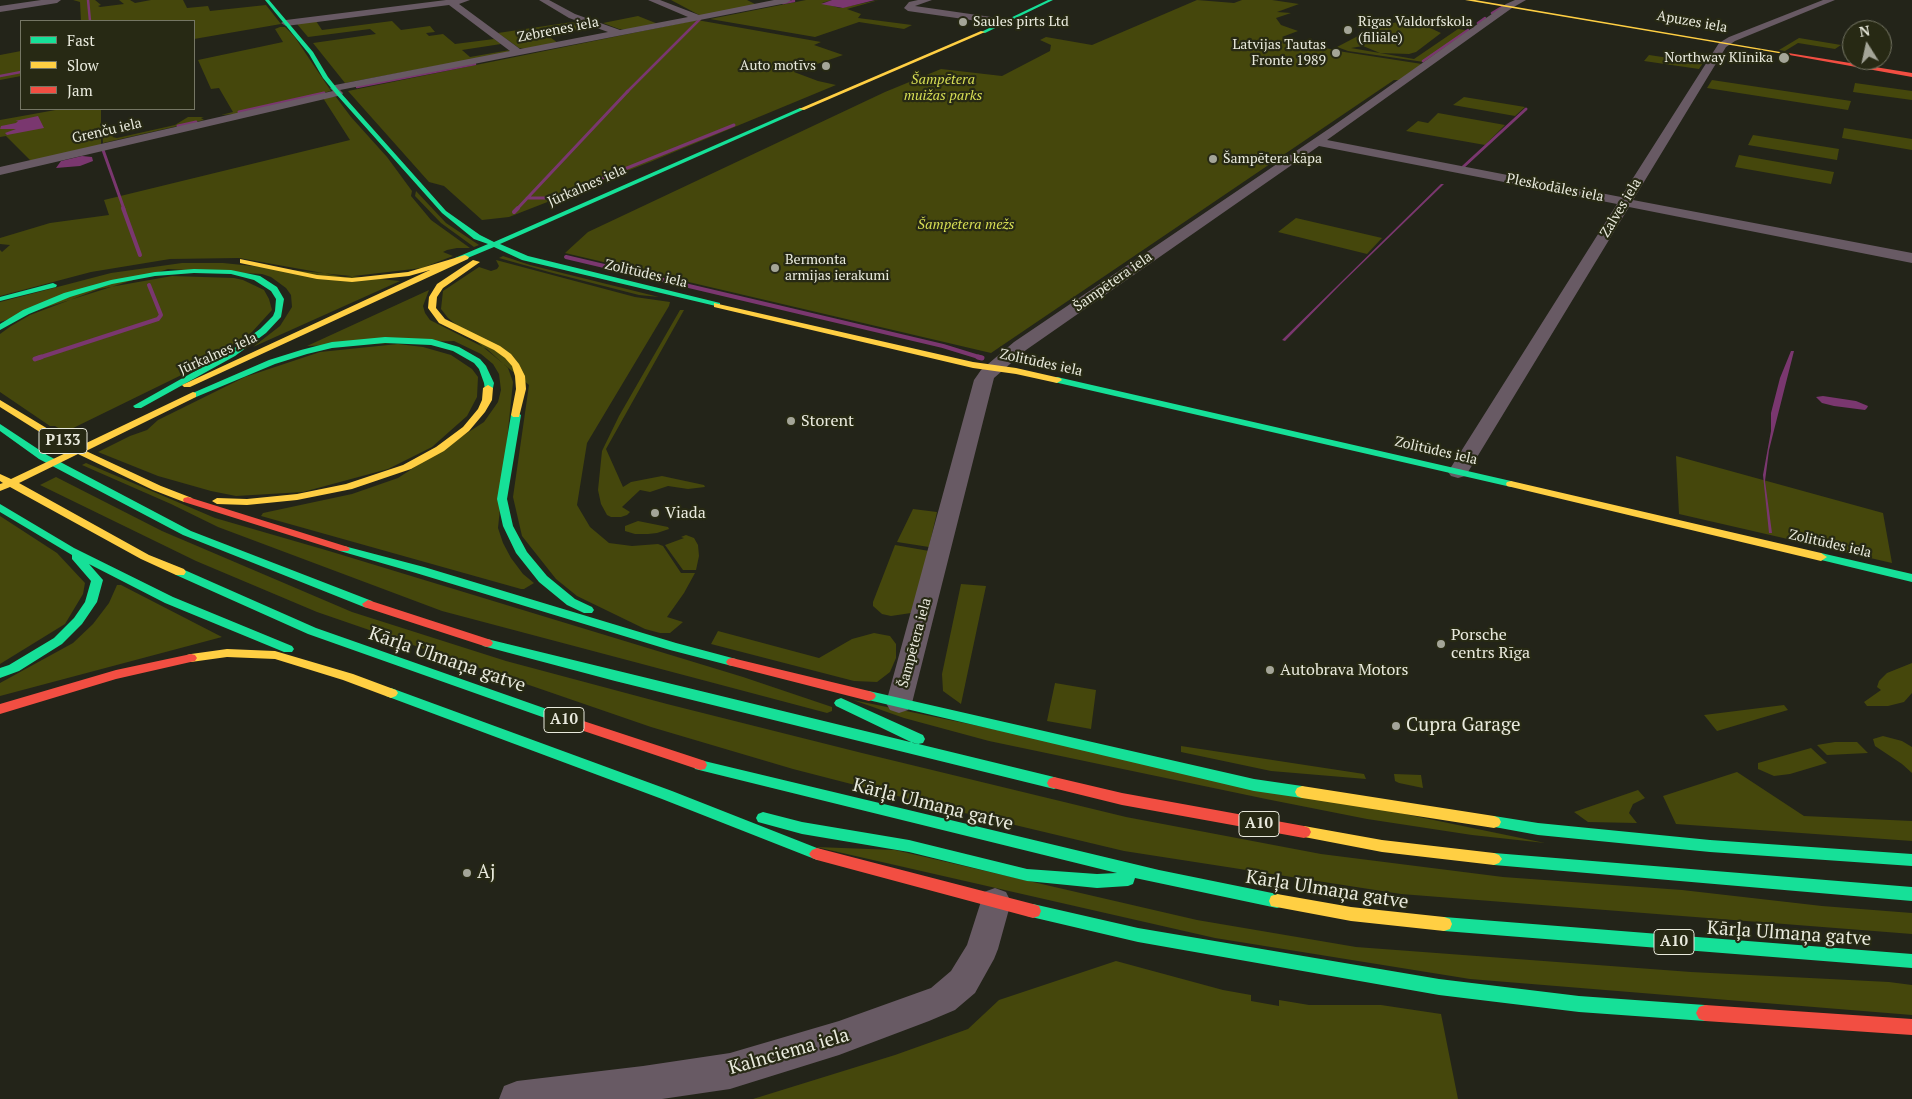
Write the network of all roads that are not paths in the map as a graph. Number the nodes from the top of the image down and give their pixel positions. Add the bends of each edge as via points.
1 (57, 0) edge
2 (267, 0) edge
3 (466, 0) edge
4 (543, 0) edge
5 (652, 0) edge
6 (787, 0) edge
7 (928, 0) edge
8 (1051, 0) edge
9 (1065, 0) edge
10 (1467, 0) edge
11 (1522, 0) edge
12 (1830, 0) edge
13 (451, 2) junction
14 (1509, 6) junction
15 (0, 9) edge
16 (697, 17) junction
17 (1005, 22) junction
18 (286, 23) junction
19 (618, 32) junction
20 (1724, 43) junction
21 (518, 52) junction
22 (1912, 75) edge
23 (336, 90) junction
24 (1316, 142) junction
25 (0, 171) edge
26 (1625, 202) junction
27 (464, 257) junction
28 (1912, 258) edge
29 (476, 262) junction
30 (106, 271) dead end
31 (67, 280) dead end
32 (0, 299) edge
33 (0, 327) edge
34 (993, 368) junction
35 (193, 395) junction
36 (0, 403) edge
37 (138, 406) junction
38 (124, 412) dead end
39 (0, 427) edge
40 (76, 435) dead end
41 (24, 459) dead end
42 (1458, 472) junction
43 (0, 477) edge
44 (0, 488) edge
45 (157, 488) junction
46 (0, 507) edge
47 (70, 550) junction
48 (1912, 578) edge
49 (641, 637) junction
50 (753, 669) junction
51 (0, 674) edge
52 (348, 677) junction
53 (899, 703) junction
54 (0, 710) edge
55 (964, 762) junction
56 (667, 795) junction
57 (1912, 860) edge
58 (1160, 877) junction
59 (1912, 894) edge
60 (995, 902) junction
61 (1912, 961) edge
62 (1912, 1027) edge
63 (517, 1099) edge

1 - 15 street
2 - 18 main road, Zolitūdes iela
3 - 13 street
4 - 19 street via 572,16
5 - 16 street
6 - 16 street, Zebrenes iela
7 - 17 street via 908,8
8 - 17 main road, Jūrkalnes iela
9 - 29 main road, Jūrkalnes iela
10 - 14 main road, Apuzes iela
11 - 14 street, Šampētera iela
12 - 20 street
13 - 18 street
13 - 21 street
14 - 20 main road, Apuzes iela
14 - 24 street, Šampētera iela
16 - 19 street, Zebrenes iela
17 - 27 main road, Jūrkalnes iela
18 - 23 main road, Zolitūdes iela
19 - 21 street, Zebrenes iela
20 - 22 main road, Apuzes iela
20 - 26 street, Zalves iela
21 - 23 street, Zebrenes iela
23 - 25 street, Grenču iela
23 - 34 main road, Zolitūdes iela via 444,212 477,237 508,252 546,265
24 - 26 street, Pleskodāles iela
24 - 34 street, Šampētera iela
26 - 28 street, Pleskodāles iela
26 - 42 street, Zalves iela
27 - 30 main road via 416,272 366,280 325,278 260,264 216,260 163,262
27 - 37 main road, Jūrkalnes iela
29 - 35 main road, Jūrkalnes iela
29 - 49 main road via 440,286 433,297 432,308 442,321 503,352 516,366 520,376 521,389 503,486 504,514 511,533 532,567 556,591 571,602
31 - 32 main road
33 - 37 main road via 26,312 74,293 155,274 231,272 257,278 274,289 280,299 279,311 263,331 232,354
34 - 42 main road, Zolitūdes iela
34 - 53 street, Šampētera iela via 984,380
35 - 44 main road, P133
35 - 45 main road via 304,352 332,345 384,340 432,342 456,350 477,361 490,383 482,410 454,440 423,459 369,481 297,498 247,502 203,499
36 - 45 main road via 70,447
37 - 38 main road
39 - 55 main road, Kārļa Ulmaņa gatve / A10 via 43,457 187,533 385,610 491,644
40 - 41 main road, P133
42 - 48 main road, Zolitūdes iela
43 - 58 main road, Kārļa Ulmaņa gatve / A10 via 145,557 312,631 604,734 708,768
45 - 49 main road via 242,519
46 - 47 main road
47 - 51 main road via 97,580 91,602 58,641
47 - 52 main road via 169,600
49 - 50 main road
50 - 53 main road
50 - 55 main road via 862,712
52 - 54 main road via 275,655 227,653 188,658 116,675
52 - 56 main road
53 - 57 main road via 1254,785 1538,829 1710,846
55 - 59 main road, Kārļa Ulmaņa gatve / A10 via 1122,799 1382,846 1502,860
56 - 58 main road via 802,828 909,846 1027,875 1097,881
56 - 60 main road via 810,852
58 - 61 main road, Kārļa Ulmaņa gatve / A10 via 1351,914
60 - 62 main road via 1138,935 1439,987 1580,1004
60 - 63 street, Kalnciema iela via 982,949 963,982 943,999 917,1010 839,1038 730,1070

